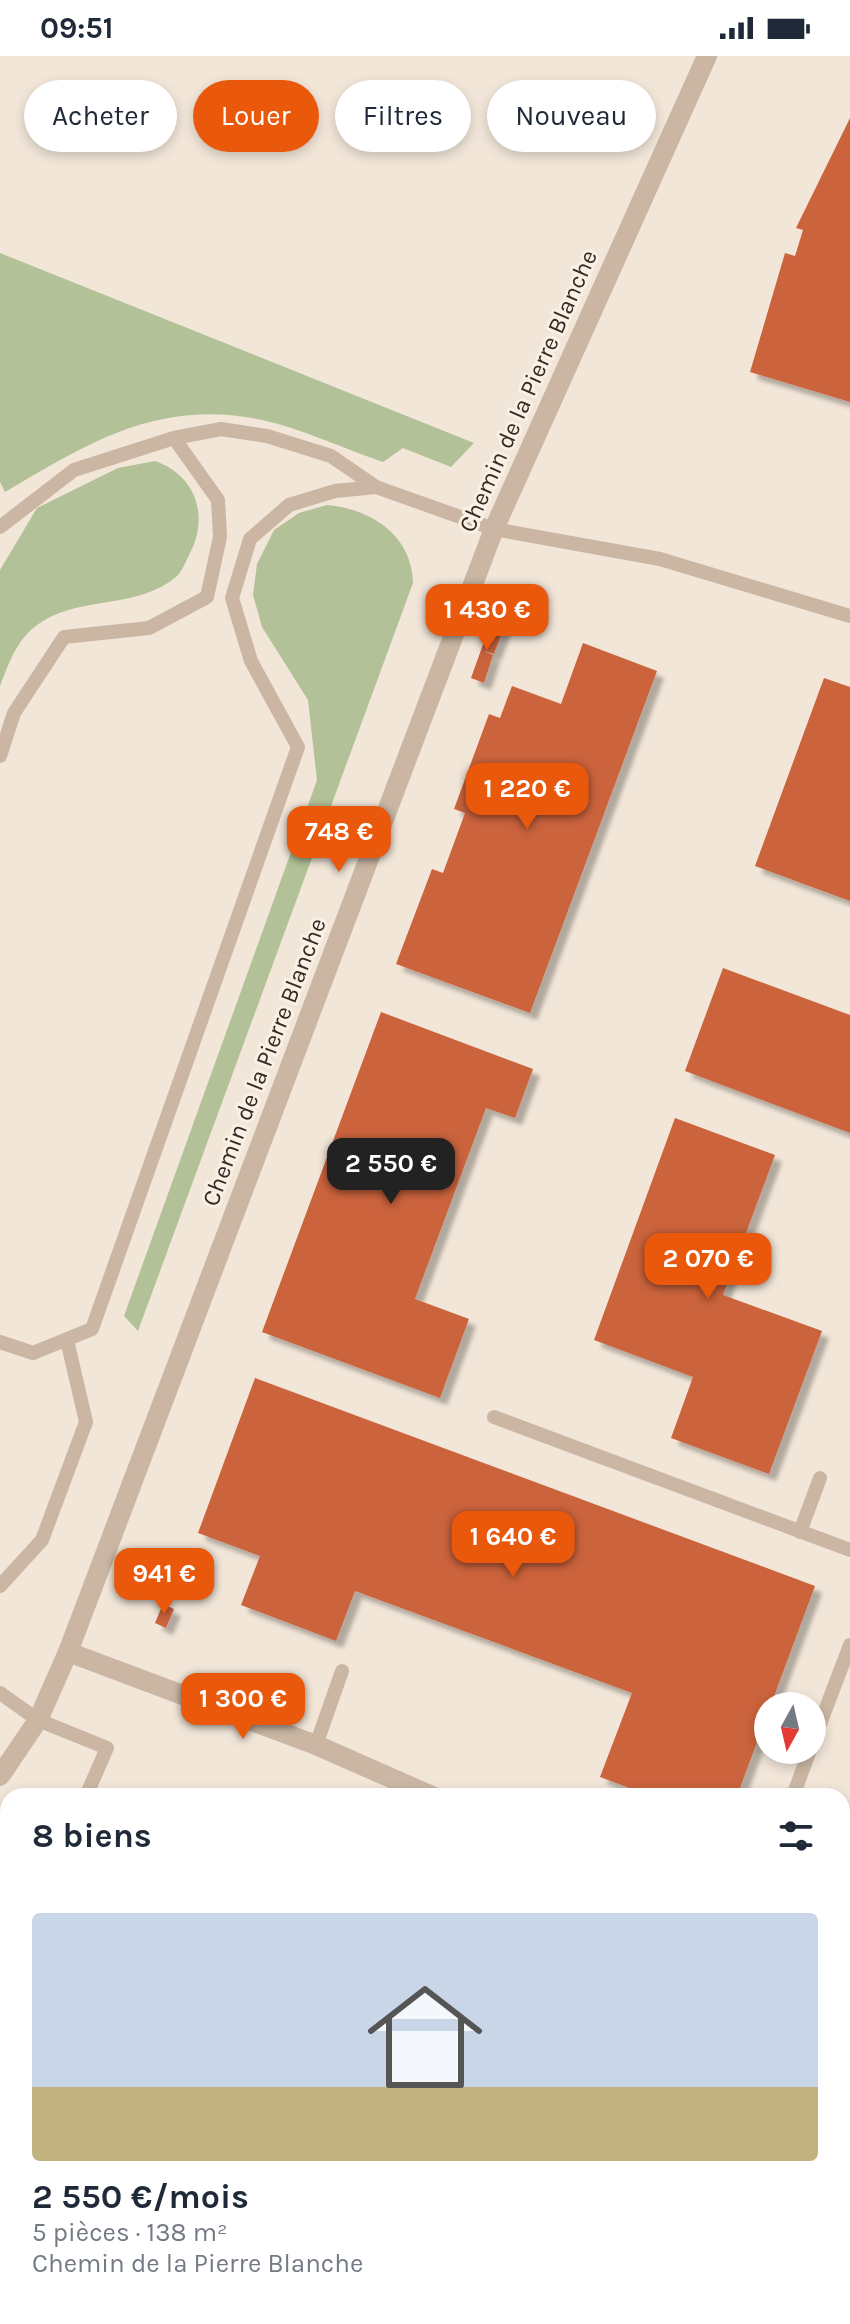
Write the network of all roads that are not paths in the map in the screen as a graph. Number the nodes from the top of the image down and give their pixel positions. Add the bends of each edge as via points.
1 (707, 56) edge
2 (174, 438) junction
3 (376, 487) junction
4 (0, 527) edge
5 (494, 529) junction
6 (850, 616) edge
7 (0, 756) edge
8 (67, 1340) junction
9 (0, 1342) edge
10 (494, 1417) dead end
11 (820, 1478) dead end
12 (800, 1532) junction
13 (850, 1550) edge
14 (0, 1586) edge
15 (850, 1645) edge
16 (68, 1652) junction
17 (342, 1671) dead end
18 (0, 1693) edge
19 (826, 1708) edge
20 (38, 1720) junction
21 (316, 1745) junction
22 (805, 1764) edge
23 (0, 1776) edge
24 (90, 1788) edge
25 (414, 1788) edge
26 (796, 1788) edge

1 - 5 street, Chemin de la Pierre Blanche
2 - 3 lane via 221,429 267,436 331,456
2 - 4 lane via 74,470
2 - 7 lane via 218,500 220,537 207,597 149,628 64,637 14,713
3 - 5 lane
3 - 8 lane via 335,491 289,505 250,539 232,598 251,661 298,747 92,1329
5 - 6 lane via 660,559
5 - 16 street, Chemin de la Pierre Blanche
8 - 9 lane via 33,1353
8 - 14 lane via 86,1422 42,1540
10 - 12 lane
11 - 12 lane
12 - 13 lane
15 - 19 lane
16 - 20 street, Chemin de la Pierre Blanche
16 - 21 street
17 - 21 lane
18 - 20 lane
20 - 23 street, Chemin de la Pierre Blanche
20 - 24 lane via 107,1748
21 - 25 street
22 - 26 lane

